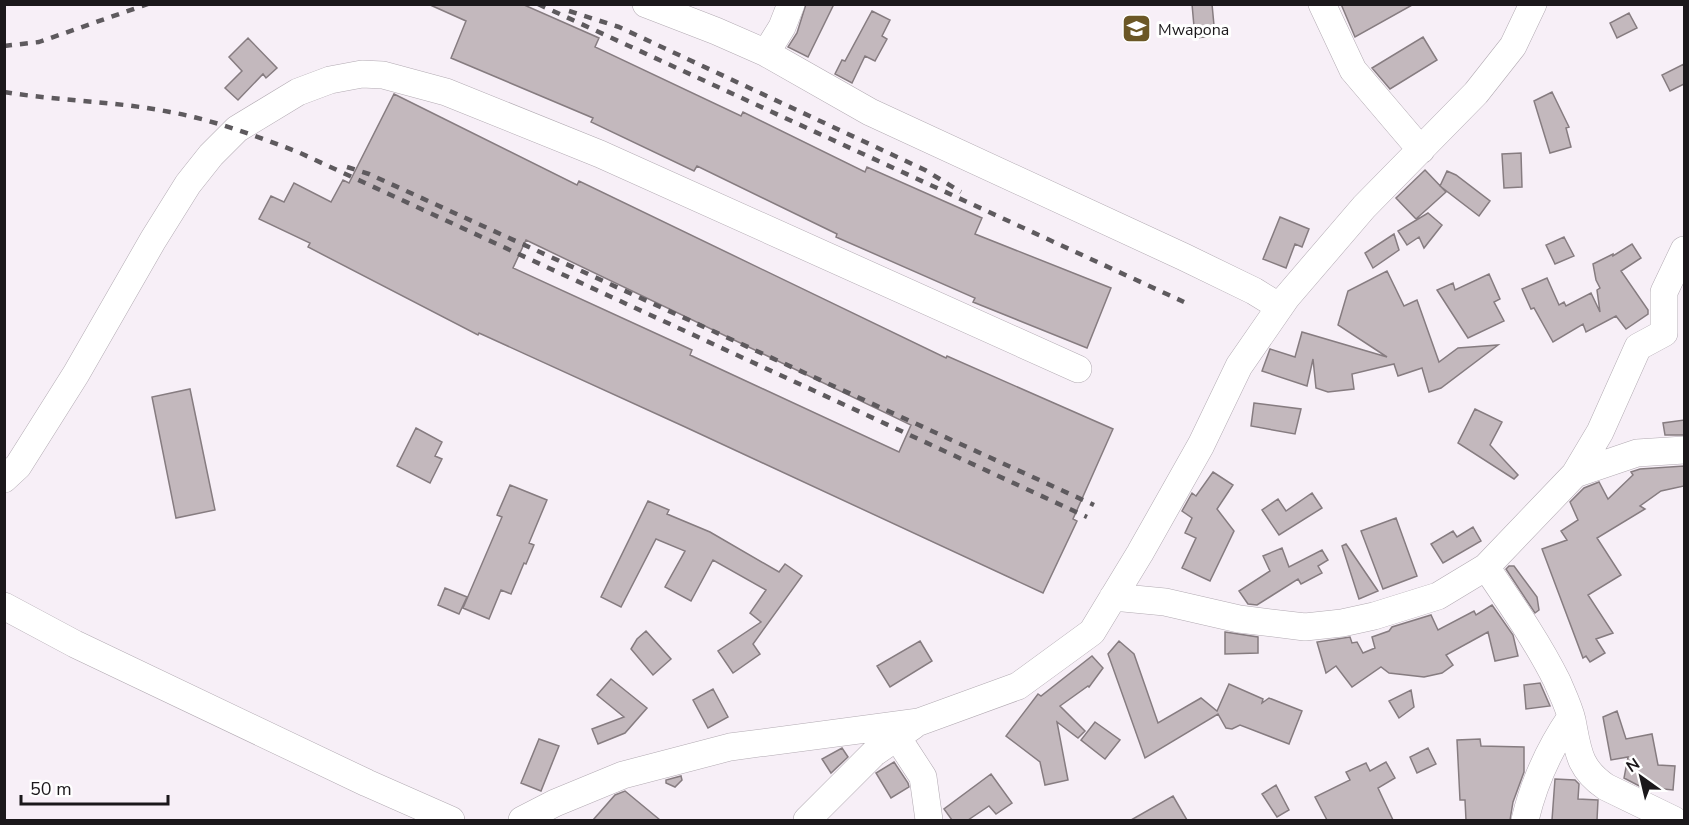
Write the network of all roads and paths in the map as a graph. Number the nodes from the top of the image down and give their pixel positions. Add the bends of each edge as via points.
1 (646, 4) edge
2 (791, 4) edge
3 (1322, 4) edge
4 (1533, 4) edge
5 (766, 53) junction
6 (1421, 150) junction
7 (1684, 250) edge
8 (1280, 307) junction
9 (1078, 369) dead end
10 (1684, 450) edge
11 (1575, 474) junction
12 (4, 479) edge
13 (1486, 567) junction
14 (1113, 597) junction
15 (4, 606) edge
16 (1571, 717) junction
17 (908, 729) junction
18 (452, 820) edge
19 (522, 820) edge
20 (807, 820) edge
21 (930, 820) edge
22 (1525, 820) edge
23 (1674, 820) edge

1 - 5 street
2 - 5 street
3 - 6 street via 1353,70
4 - 6 street via 1513,46 1476,93
5 - 8 street via 870,112 1184,257
6 - 8 street via 1364,207
7 - 11 street via 1664,292 1664,333 1638,347 1600,432
8 - 14 street via 1239,366 1201,445
9 - 12 street via 600,154 446,92 383,75 362,74 298,92 237,129 211,155 153,240 18,466
10 - 11 street via 1637,453
11 - 13 street
13 - 14 street via 1438,596 1342,623 1305,627 1239,619 1165,602
13 - 16 street via 1544,657
14 - 17 street via 1092,632 1018,686
15 - 18 street via 86,649
16 - 22 street via 1547,755
16 - 23 street via 1581,762 1596,780
17 - 19 street via 730,747 623,775
17 - 20 street via 874,753
17 - 21 street via 923,777

